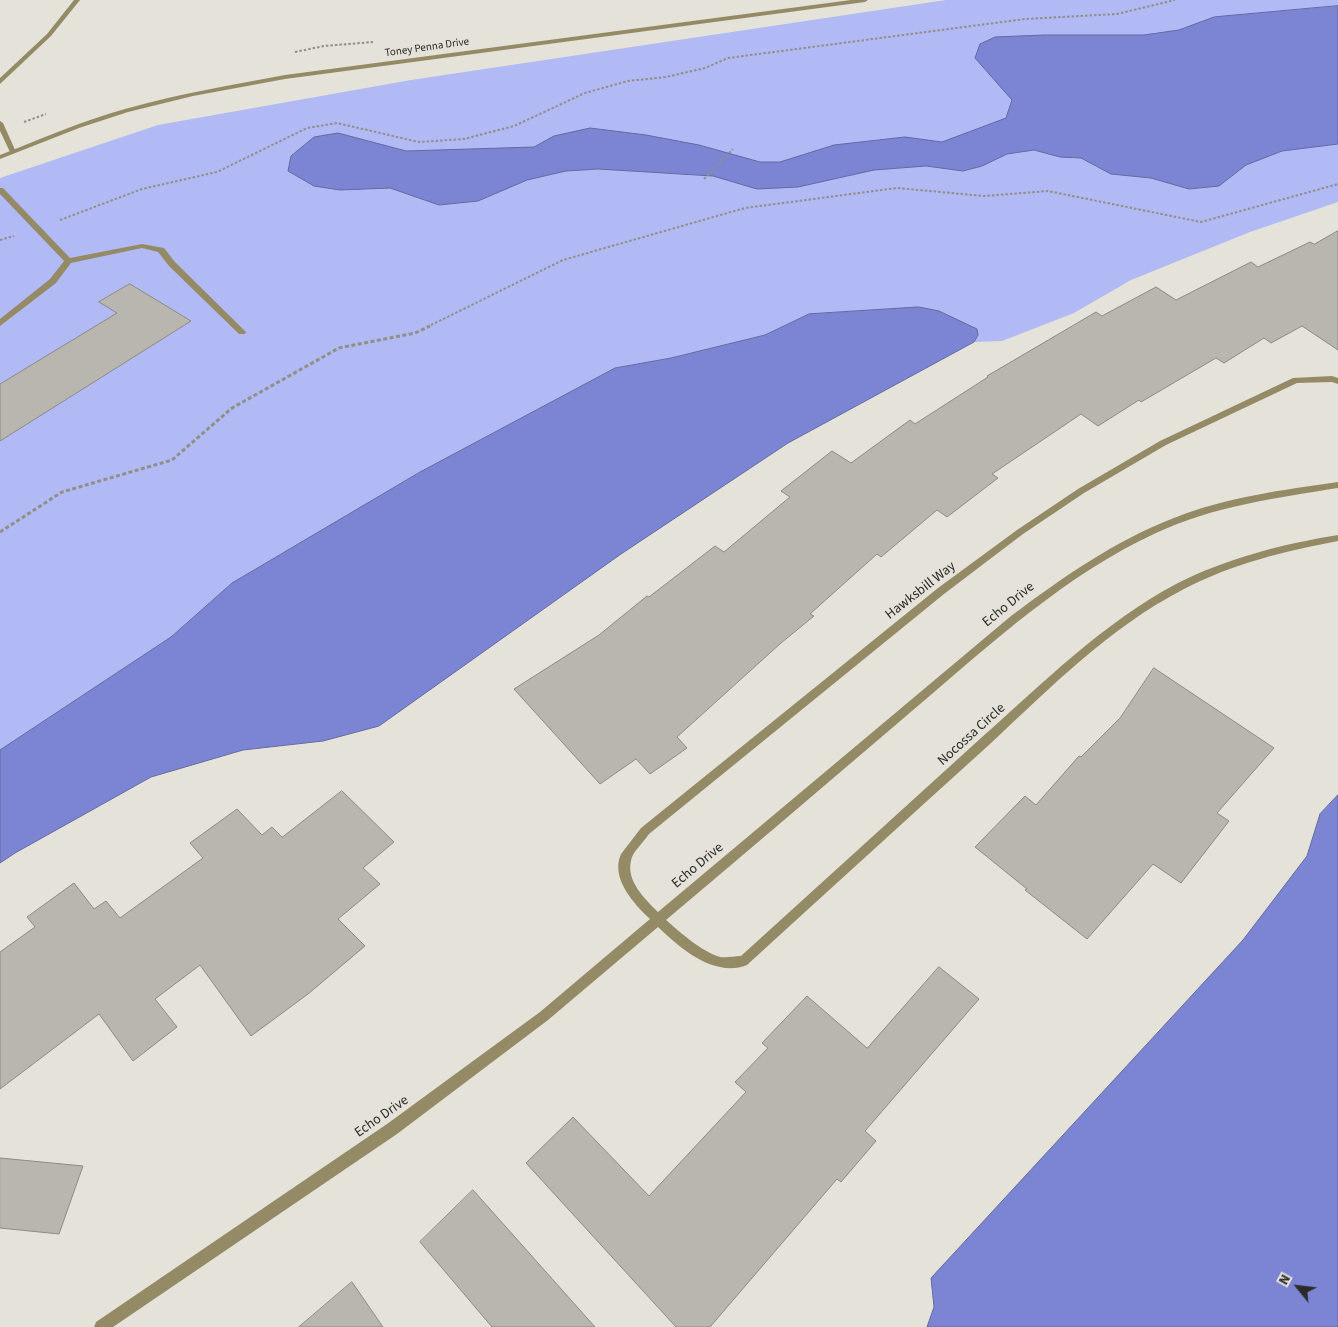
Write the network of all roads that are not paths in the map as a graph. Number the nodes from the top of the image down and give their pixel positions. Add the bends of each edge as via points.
1 (77, 0) edge
2 (866, 0) edge
3 (0, 82) edge
4 (0, 123) edge
5 (14, 152) junction
6 (0, 157) edge
7 (0, 190) edge
8 (68, 261) junction
9 (0, 323) edge
10 (242, 332) dead end
11 (1338, 380) edge
12 (1338, 485) edge
13 (1338, 538) edge
14 (658, 920) junction
15 (100, 1327) edge

1 - 3 street via 49,35
2 - 5 street, Toney Penna Drive via 240,85 104,118
4 - 5 street
5 - 6 street, Toney Penna Drive
7 - 8 street
8 - 9 street via 53,281
8 - 10 street via 142,246 162,250 172,264
11 - 14 street, Hawksbill Way via 1296,380 1163,443 1081,491 942,591 645,831 625,858 626,878 635,896
12 - 14 street, Echo Drive via 1269,495 1203,512 1123,546 1060,584 1014,619
13 - 14 street, Nocossa Circle via 1301,544 1238,562 1180,586 1122,623 1077,658 743,961 721,962 708,956
14 - 15 street, Echo Drive via 544,1016 392,1129

